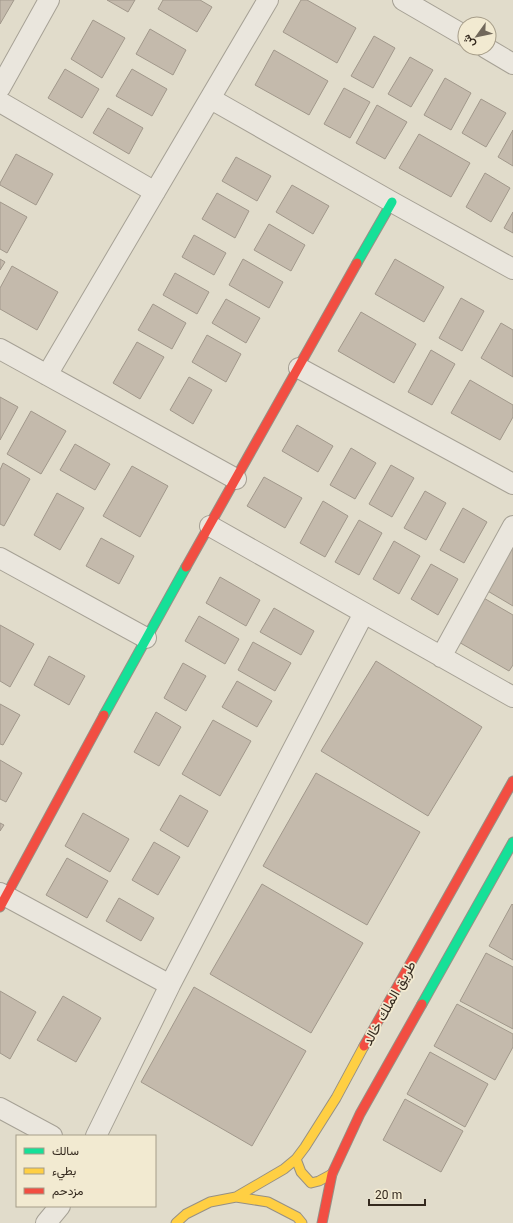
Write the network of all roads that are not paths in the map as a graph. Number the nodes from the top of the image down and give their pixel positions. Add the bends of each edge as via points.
1 (49, 0) edge
2 (268, 0) edge
3 (403, 0) edge
4 (457, 31) edge
5 (497, 55) edge
6 (513, 64) edge
7 (0, 88) edge
8 (211, 99) junction
9 (0, 102) edge
10 (155, 192) junction
11 (392, 202) junction
12 (513, 269) edge
13 (0, 349) edge
14 (299, 368) junction
15 (47, 375) junction
16 (236, 479) junction
17 (513, 484) edge
18 (210, 526) junction
19 (513, 526) edge
20 (0, 558) edge
21 (364, 613) junction
22 (146, 638) junction
23 (441, 657) junction
24 (513, 697) edge
25 (513, 781) edge
26 (512, 845) edge
27 (2, 899) edge
28 (170, 985) junction
29 (0, 1108) edge
30 (50, 1135) edge
31 (96, 1135) edge
32 (296, 1159) junction
33 (332, 1174) junction
34 (236, 1197) junction
35 (59, 1207) edge
36 (46, 1223) edge
37 (176, 1223) edge
38 (302, 1223) edge
39 (322, 1223) edge

1 - 7 street
2 - 8 street
3 - 4 street
5 - 6 street
8 - 10 street
8 - 11 street
9 - 10 street
10 - 15 street
11 - 12 street
11 - 14 main road
13 - 15 street
14 - 16 main road
14 - 17 street
15 - 16 street
16 - 18 main road
18 - 21 street
18 - 22 main road
19 - 23 street
20 - 22 street
21 - 23 street
21 - 28 street
22 - 27 main road
23 - 24 street
25 - 32 main road, طريق الملك خالد via 336,1098
26 - 33 main road, طريق الملك خالد via 360,1114
27 - 28 street
28 - 31 street
29 - 30 street
32 - 33 main road via 299,1171 311,1183
32 - 34 main road, طريق الملك خالد via 284,1169
33 - 39 main road, طريق الملك خالد
34 - 37 main road via 210,1202 186,1214
34 - 38 main road via 268,1202 297,1217
35 - 36 street

